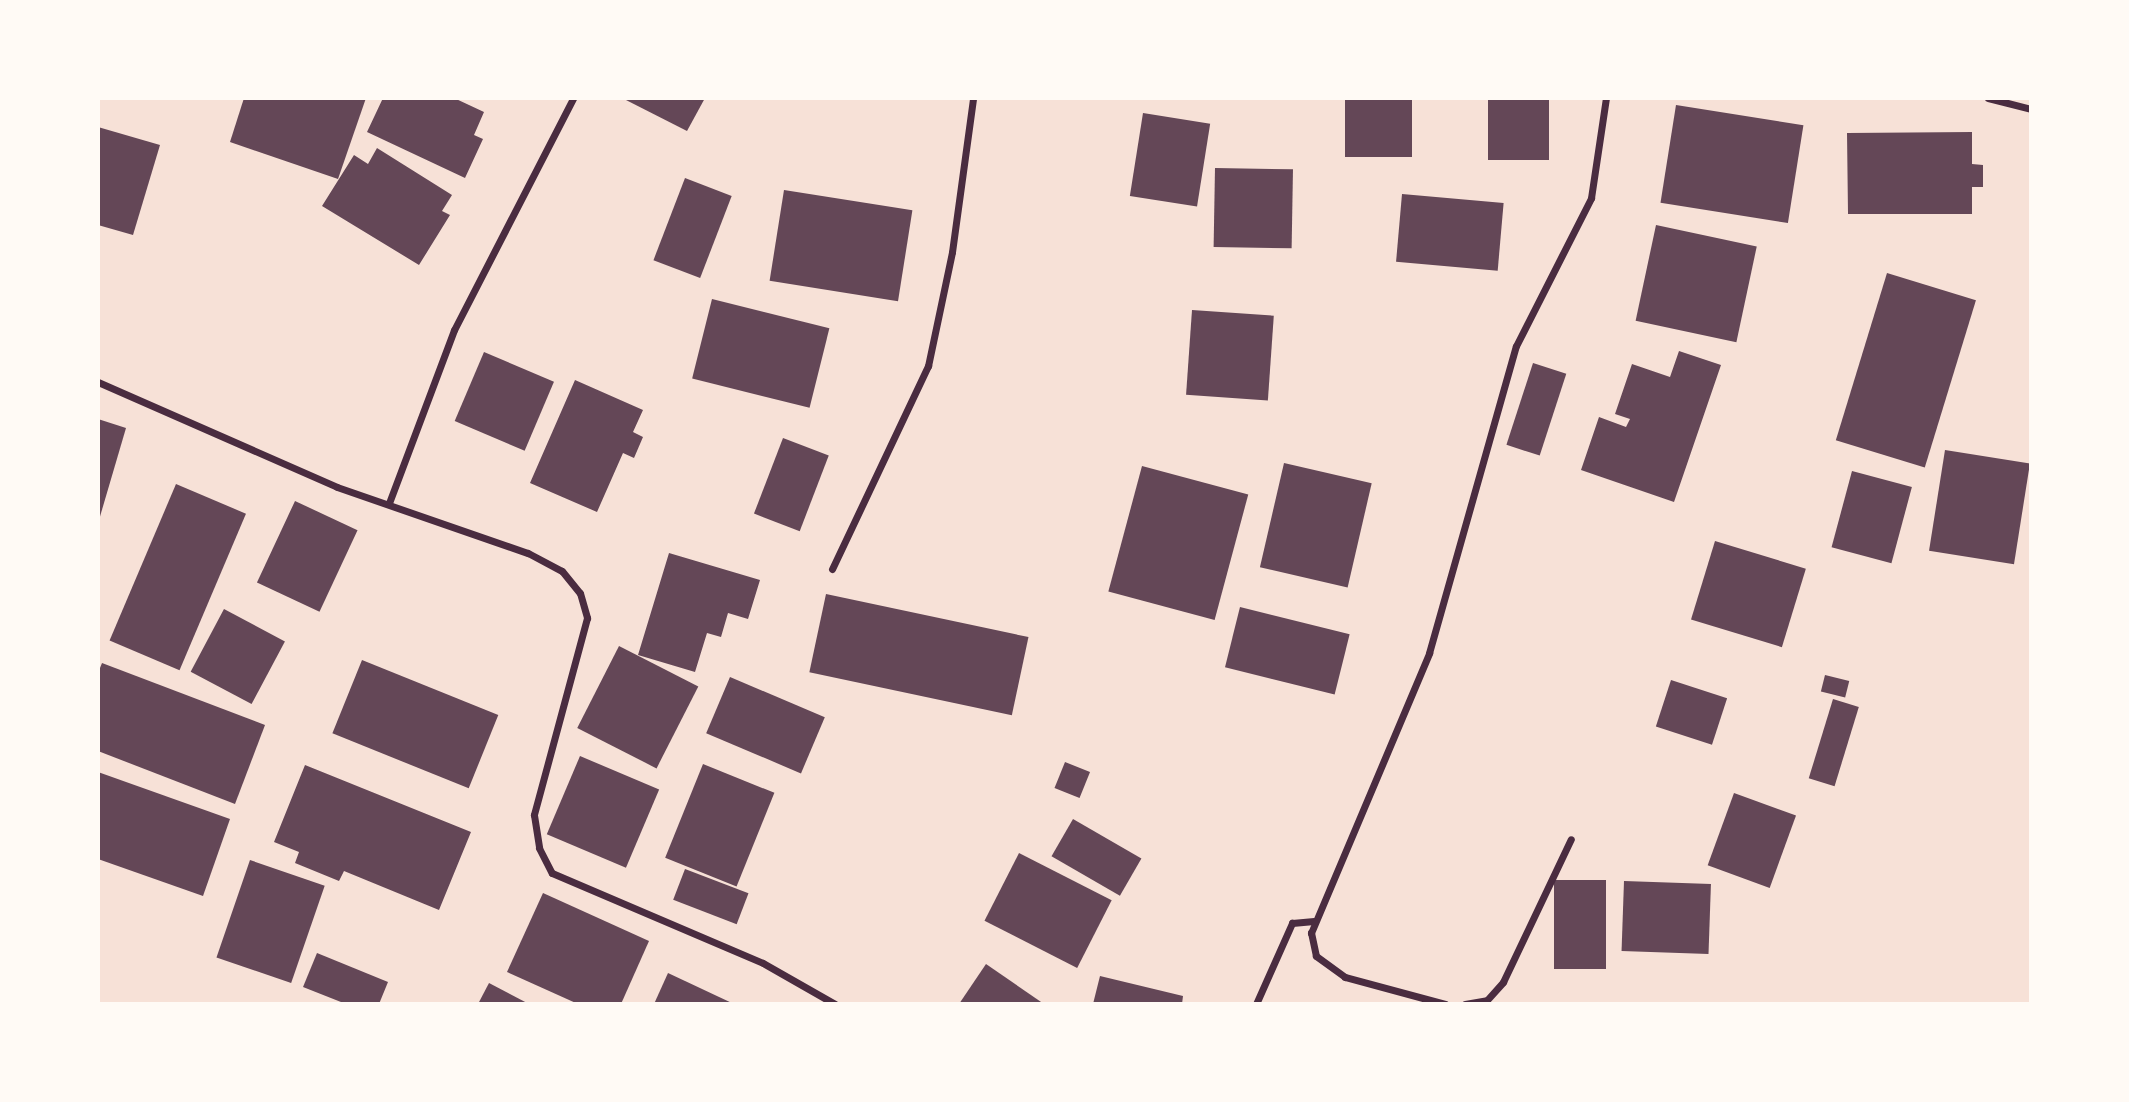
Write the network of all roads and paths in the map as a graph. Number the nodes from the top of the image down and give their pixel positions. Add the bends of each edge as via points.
1 (573, 98) edge
2 (973, 98) edge
3 (1606, 98) edge
4 (1988, 98) edge
5 (2031, 109) edge
6 (98, 382) edge
7 (389, 503) junction
8 (832, 569) dead end
9 (1571, 839) dead end
10 (1314, 920) junction
11 (835, 1004) edge
12 (1256, 1004) edge
13 (1445, 1004) edge
14 (1465, 1004) edge

1 - 7 street via 454,330
2 - 8 street via 952,252 928,366
3 - 10 street via 1591,198 1516,346 1429,653
4 - 5 street
6 - 7 street via 268,458
7 - 11 street via 528,553 562,570 580,593 587,618 534,815 539,848 552,873 763,963
9 - 14 street via 1503,982 1487,1000
10 - 12 street via 1292,923
10 - 13 street via 1315,956 1329,968 1368,985

